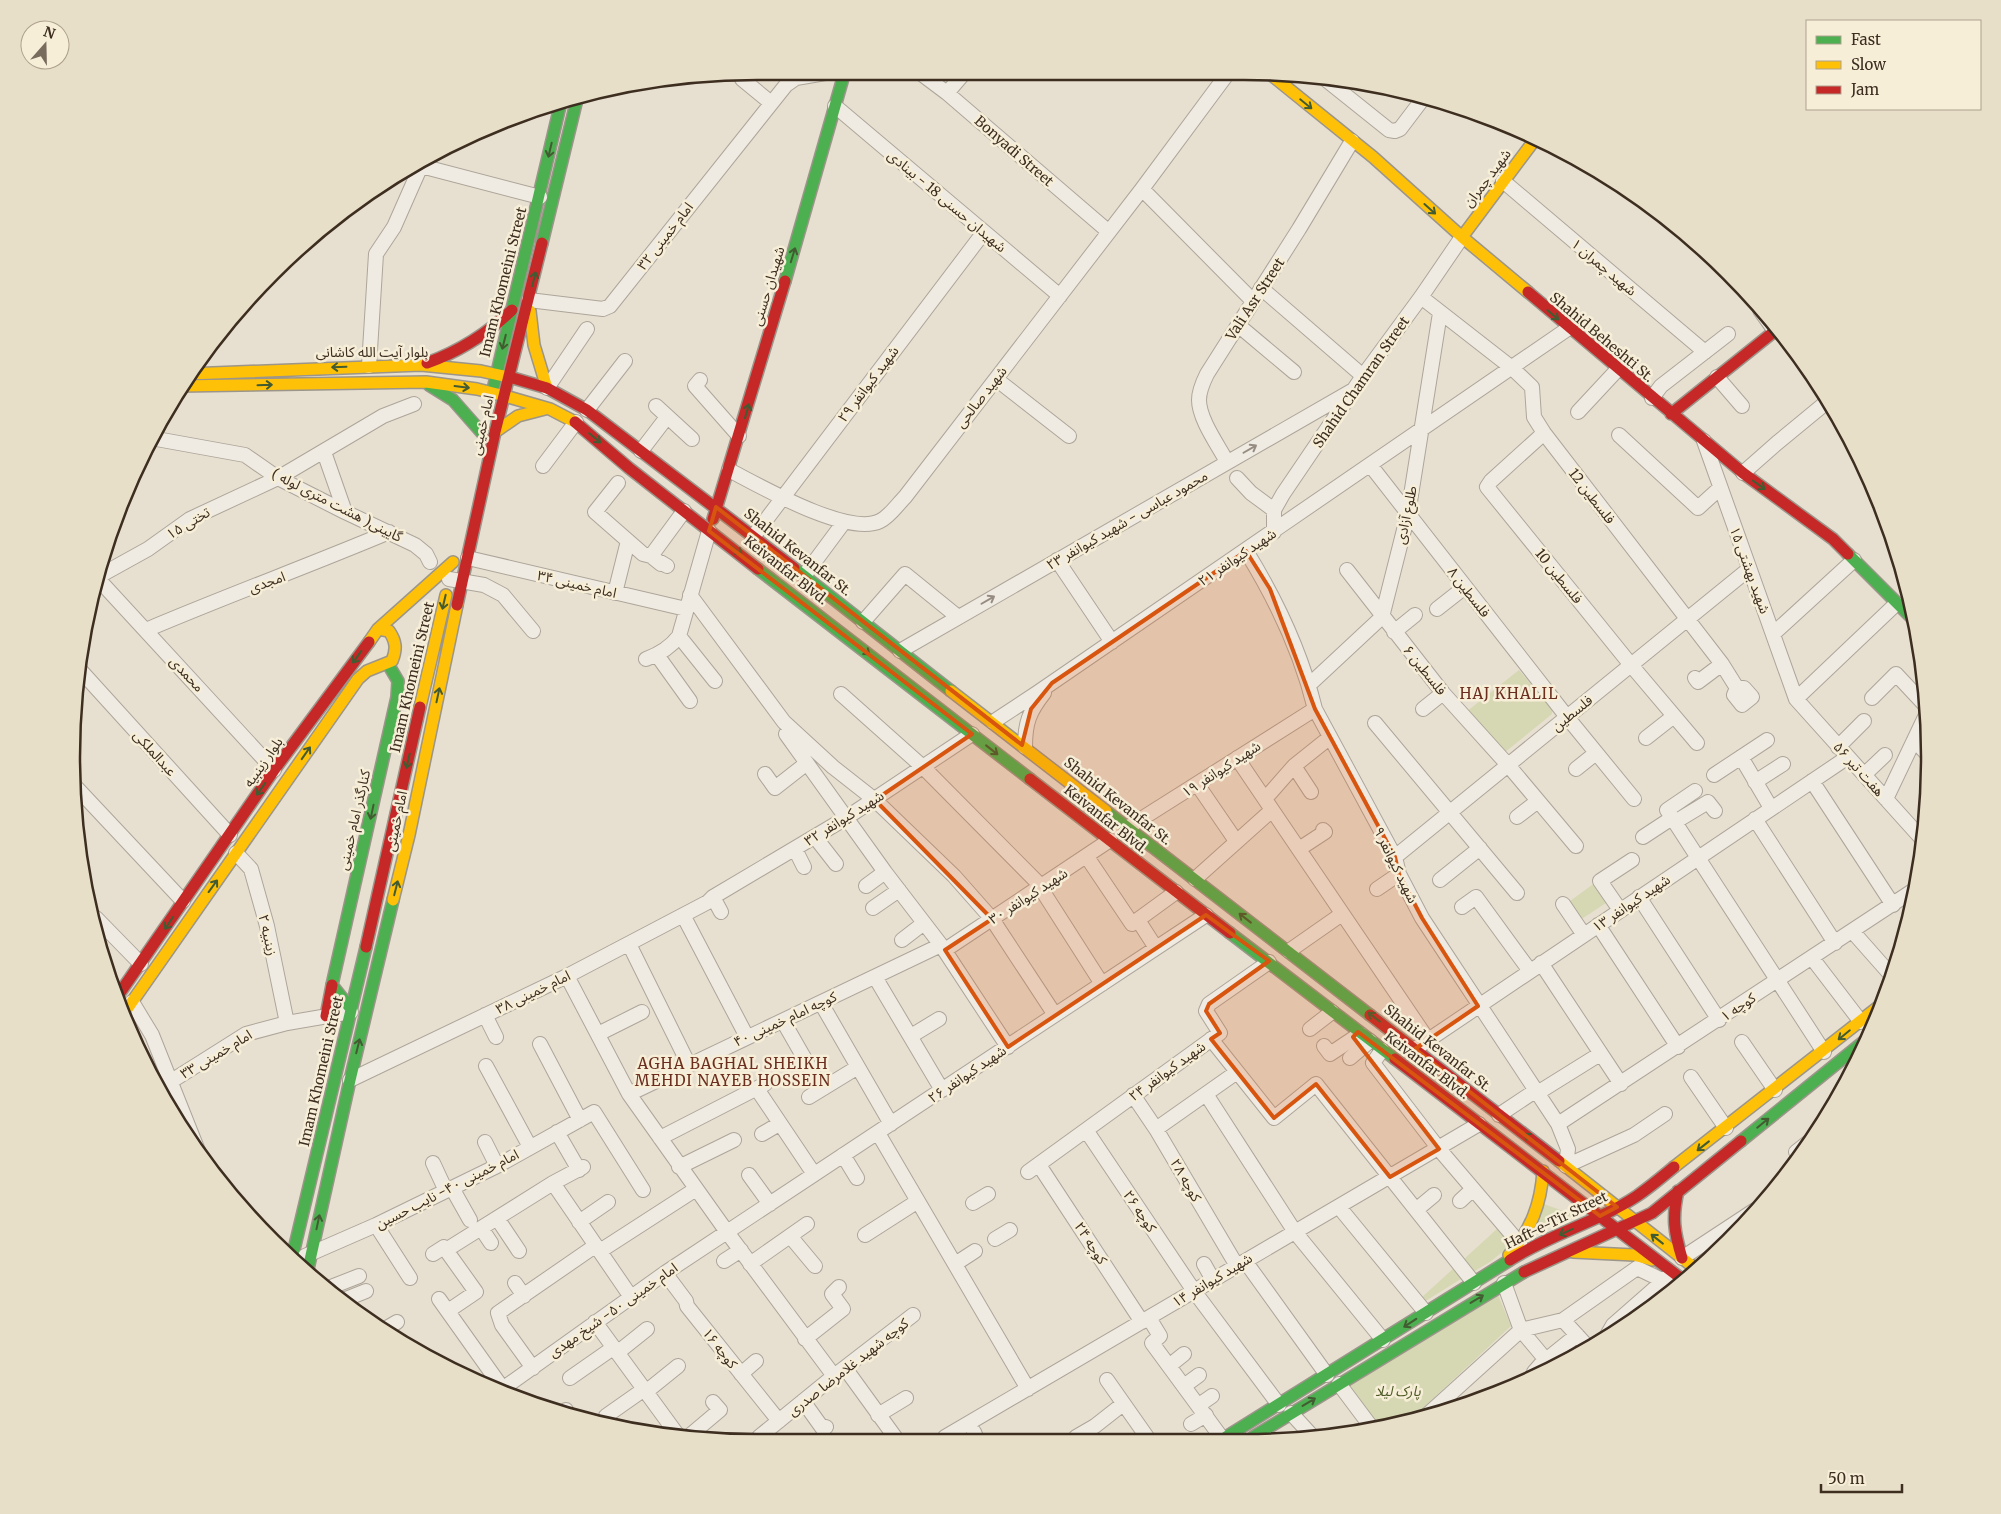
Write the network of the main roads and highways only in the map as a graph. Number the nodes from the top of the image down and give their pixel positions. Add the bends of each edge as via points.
1 (843, 80) edge
2 (1279, 81) edge
3 (576, 105) edge
4 (559, 110) edge
5 (1531, 145) edge
6 (1462, 237) junction
7 (529, 300) junction
8 (512, 310) junction
9 (1771, 333) edge
10 (205, 366) edge
11 (421, 366) junction
12 (234, 370) junction
13 (200, 373) edge
14 (496, 374) junction
15 (509, 377) junction
16 (426, 382) junction
17 (191, 386) edge
18 (236, 386) junction
19 (547, 388) junction
20 (185, 396) edge
21 (505, 396) junction
22 (491, 397) junction
23 (550, 408) junction
24 (1671, 414) junction
25 (486, 416) dead end
26 (495, 432) junction
27 (716, 507) junction
28 (709, 531) junction
29 (456, 548) dead end
30 (454, 562) junction
31 (456, 580) junction
32 (1905, 613) edge
33 (378, 629) junction
34 (388, 664) junction
35 (332, 985) junction
36 (122, 990) edge
37 (128, 1007) edge
38 (351, 1010) junction
39 (1870, 1015) edge
40 (326, 1016) road end
41 (1854, 1050) edge
42 (1543, 1171) junction
43 (1678, 1191) junction
44 (1617, 1207) junction
45 (1600, 1216) junction
46 (1636, 1221) junction
47 (1618, 1230) junction
48 (1522, 1247) junction
49 (296, 1252) edge
50 (1567, 1252) junction
51 (1682, 1258) junction
52 (1662, 1263) junction
53 (309, 1264) edge
54 (1691, 1265) edge
55 (1533, 1266) junction
56 (1673, 1281) edge
57 (1285, 1409) junction
58 (1232, 1434) edge
59 (1257, 1434) edge

27 -> 1 main road, شهیدان حسنی
2 -> 6 main road, Shahid Beheshti St.
7 -> 3 main road, Imam Khomeini Street
4 -> 8 main road, Imam Khomeini Street
5 - 6 main road, شهید چمران
6 -> 24 main road, Shahid Beheshti St.
7 - 15 main road, Imam Khomeini Street
7 - 19 main road via 534,345
8 - 11 main road via 501,322 455,354
8 -> 14 main road, Imam Khomeini Street
9 - 24 main road
10 - 12 main road, بلوار آیت الله کاشانی
11 -> 12 main road, بلوار آیت الله کاشانی
11 - 14 main road, بلوار آیت الله کاشانی
12 - 13 main road, بلوار آیت الله کاشانی
14 - 15 main road, بلوار آیت الله کاشانی
14 - 22 main road, Imam Khomeini Street
15 - 19 main road, Shahid Kevanfar St.
15 - 21 main road, امام خمینی
18 -> 16 main road
16 -> 22 main road
16 - 25 main road via 453,400 481,438
17 - 18 main road
18 - 20 main road via 204,395
19 - 27 main road, Shahid Kevanfar St. via 586,410
21 - 22 main road
21 - 23 main road, Keivanfar Blvd.
21 - 26 main road, امام خمینی
23 - 26 main road via 528,411
23 -> 28 main road, Keivanfar Blvd. via 576,422
24 -> 32 main road, Shahid Beheshti St. via 1742,474 1833,539
26 - 31 main road, امام خمینی via 468,558
27 - 28 main road, شهیدان حسنی
44 -> 27 main road, Shahid Kevanfar St.
28 -> 42 main road, Keivanfar Blvd. via 1365,1038
29 - 30 main road, Imam Khomeini Street
30 - 31 main road, Imam Khomeini Street
30 - 33 main road, بلوار زینبیه
31 -> 38 main road, Imam Khomeini Street
53 -> 31 main road, امام خمینی via 409,835
33 - 34 main road via 389,631 396,640 397,651
33 -> 36 main road, بلوار زینبیه via 274,770
34 -> 35 main road, کنارگذر امام خمینی via 398,681 397,698
37 -> 34 main road via 358,679 367,671
35 - 38 main road
35 - 40 main road, کنارگذر امام خمینی
38 - 49 main road, Imam Khomeini Street
39 -> 44 main road, Haft-e-Tir Street via 1637,1196
43 -> 41 main road, Haft-e-Tir Street
42 - 45 main road, Keivanfar Blvd.
42 - 48 main road via 1542,1192
43 - 46 main road, Haft-e-Tir Street via 1652,1213
43 - 51 main road via 1672,1224
44 - 45 main road, Haft-e-Tir Street
44 - 46 main road, Shahid Kevanfar St.
45 - 47 main road, Keivanfar Blvd.
45 -> 48 main road, Haft-e-Tir Street
46 - 47 main road, Haft-e-Tir Street
51 -> 46 main road, Shahid Kevanfar St.
47 - 50 main road, Haft-e-Tir Street
47 - 52 main road, Keivanfar Blvd.
48 - 55 main road via 1532,1256
48 -> 57 main road, Haft-e-Tir Street via 1474,1283 1327,1375
50 - 52 main road via 1634,1255
50 - 55 main road, Haft-e-Tir Street
51 - 54 main road, Shahid Kevanfar St.
52 - 56 main road, Keivanfar Blvd.
57 -> 55 main road, Haft-e-Tir Street via 1339,1384
57 - 58 main road, Haft-e-Tir Street
57 - 59 main road, Haft-e-Tir Street

